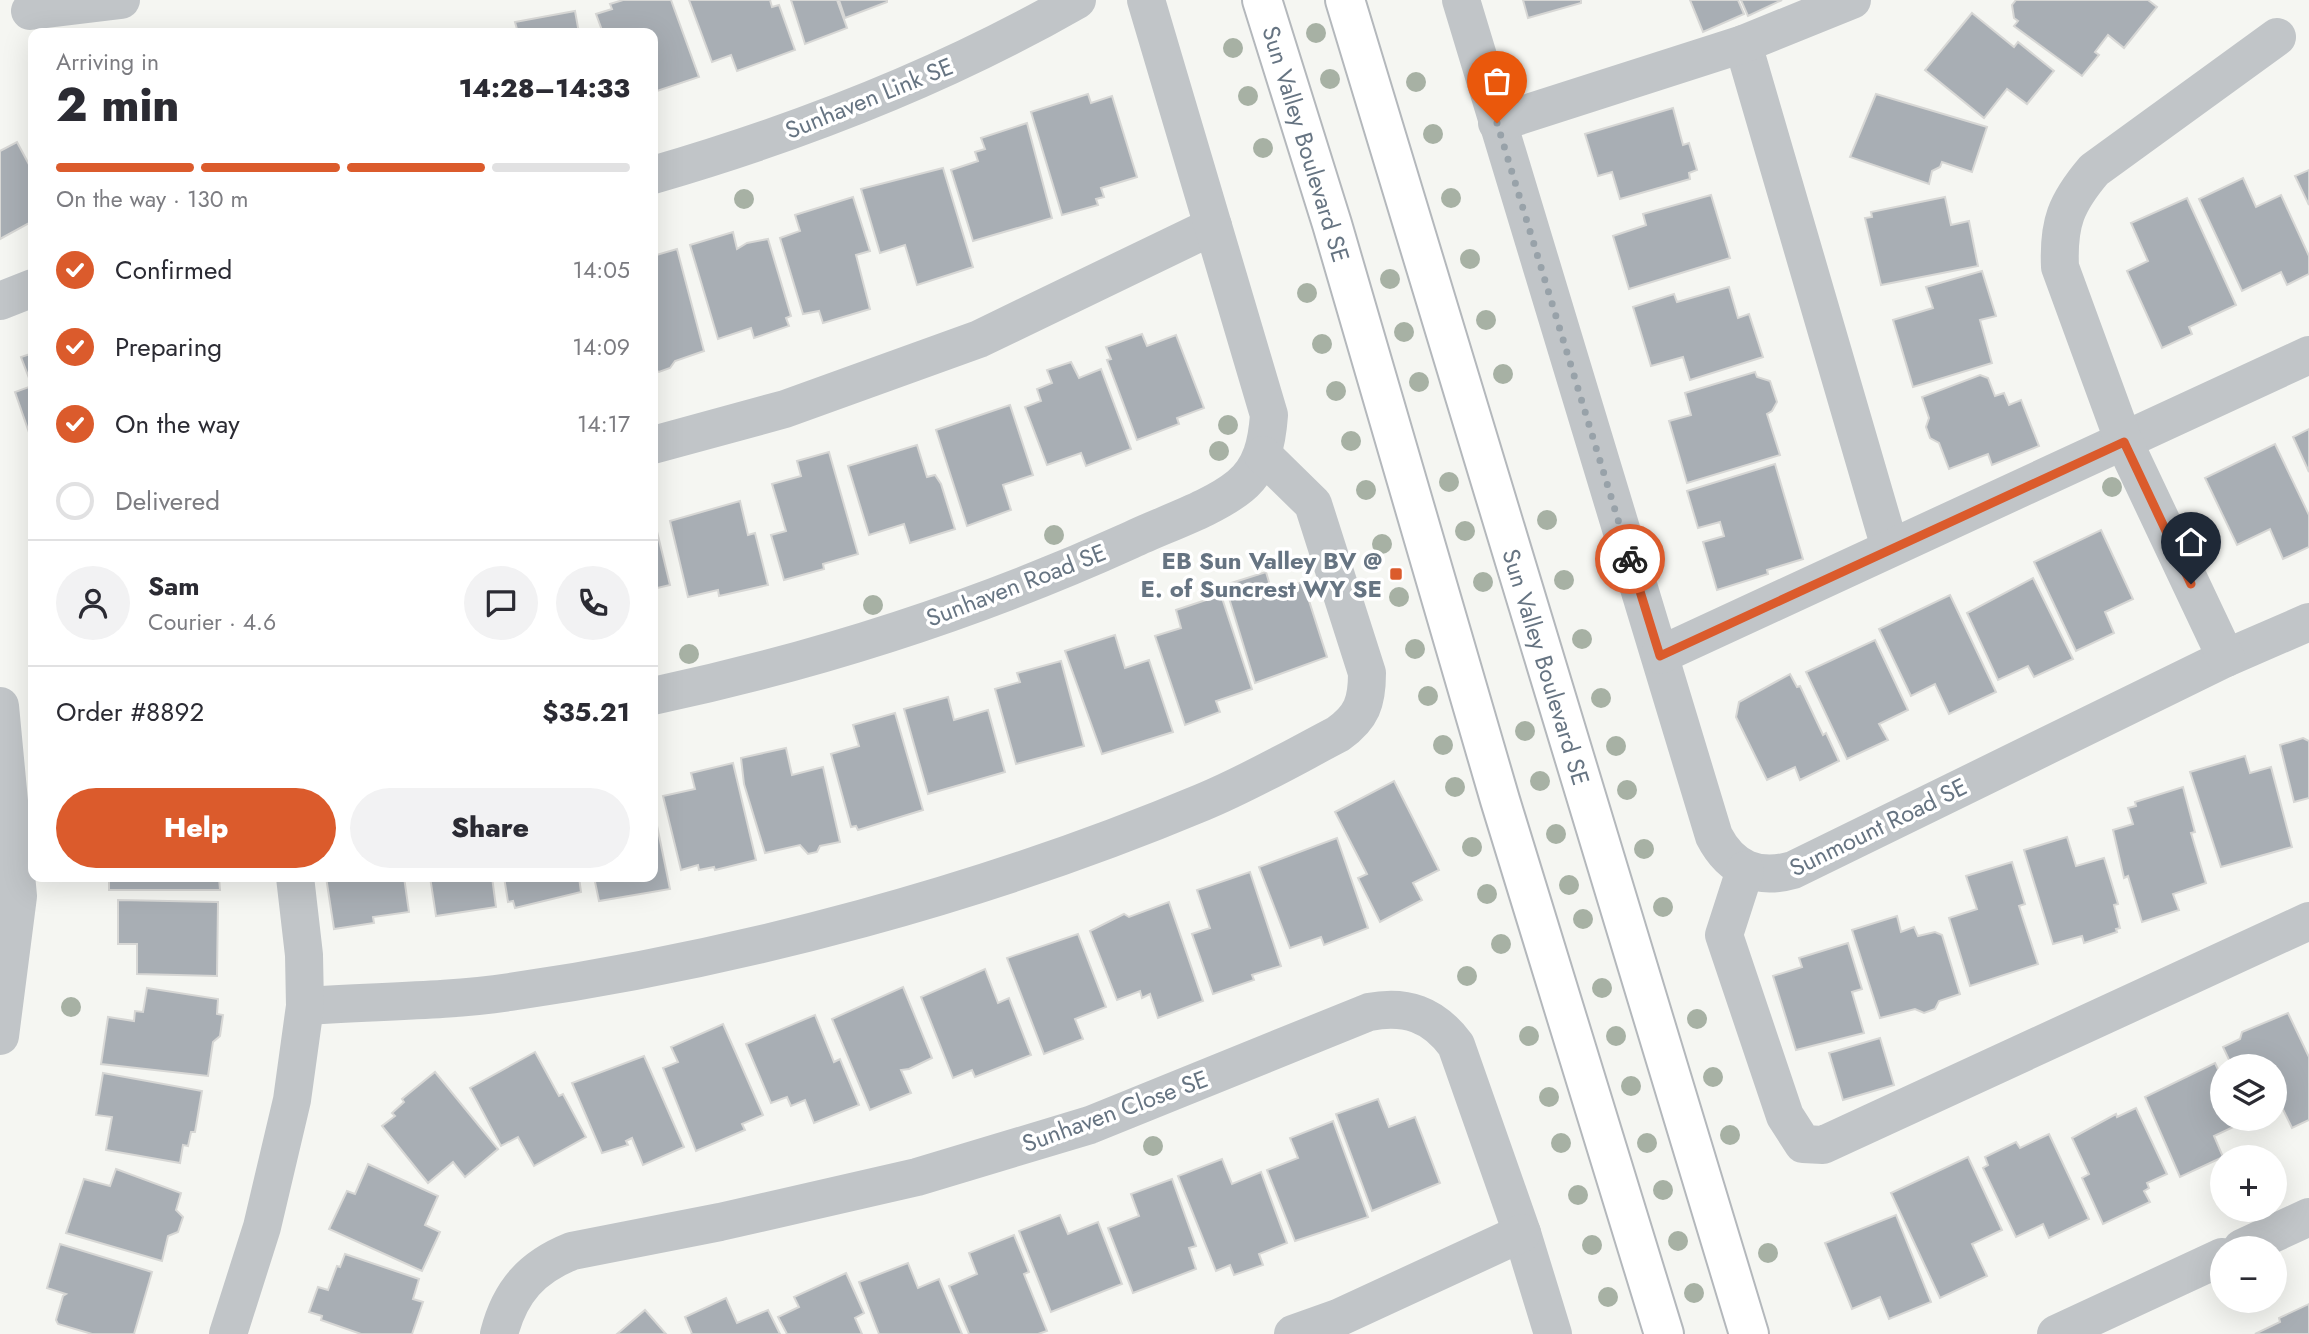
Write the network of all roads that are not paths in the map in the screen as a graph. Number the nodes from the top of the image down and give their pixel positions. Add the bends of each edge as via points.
1 (121, 0) edge
2 (1077, 0) edge
3 (1146, 0) edge
4 (1262, 0) edge
5 (1345, 0) edge
6 (1461, 0) edge
7 (1852, 0) edge
8 (32, 15) edge
9 (2277, 37) dead end
10 (1744, 44) junction
11 (1497, 123) junction
12 (658, 174) edge
13 (1213, 226) junction
14 (28, 290) edge
15 (0, 301) edge
16 (2309, 355) edge
17 (2124, 442) junction
18 (658, 444) edge
19 (1262, 455) junction
20 (1891, 548) junction
21 (2309, 622) edge
22 (1660, 656) junction
23 (2225, 658) junction
24 (658, 695) edge
25 (0, 706) edge
26 (20, 762) edge
27 (1745, 870) junction
28 (296, 882) edge
29 (2309, 921) edge
30 (305, 1006) junction
31 (1, 1023) edge
32 (2309, 1217) edge
33 (1522, 1233) junction
34 (2268, 1236) edge
35 (2210, 1263) edge
36 (228, 1334) edge
37 (499, 1334) edge
38 (1293, 1334) edge
39 (1553, 1334) edge
40 (1664, 1334) edge
41 (1749, 1334) edge
42 (2056, 1334) edge

1 - 8 street
2 - 12 street, Sunhaven Link SE via 950,67 861,105
3 - 13 street, Sunhaven Road SE
4 - 40 main road, Sun Valley Boulevard SE
5 - 41 main road, Sun Valley Boulevard SE
6 - 11 street
7 - 10 street
9 - 17 street via 2094,170 2063,215 2060,267
10 - 11 street
10 - 20 street
11 - 22 street
13 - 18 street via 979,339 785,409
13 - 19 street, Sunhaven Road SE via 1269,415
14 - 15 street
16 - 17 street
17 - 20 street
17 - 23 street
19 - 24 street, Sunhaven Road SE via 1253,472 1224,496 1066,569 967,608 871,638 741,677
19 - 30 street via 1313,505 1367,673 1367,699 1356,721 1338,734 1205,802 1049,861 864,919 648,967 507,992
20 - 22 street
21 - 23 street, Sunmount Road SE
22 - 27 street via 1714,836 1731,862
23 - 27 street, Sunmount Road SE via 1793,870 1777,875
25 - 26 street
26 - 31 street via 18,896
27 - 29 street via 1724,935 1785,1116 1803,1144 1823,1145
28 - 30 street
30 - 36 street via 292,1100
32 - 34 street
33 - 37 street, Sunhaven Close SE via 1456,1045 1434,1021 1419,1013 1385,1009 1090,1125 917,1177 572,1251 551,1259 519,1286
33 - 38 street via 1338,1318
33 - 39 street, Sunhaven Close SE
35 - 42 street

